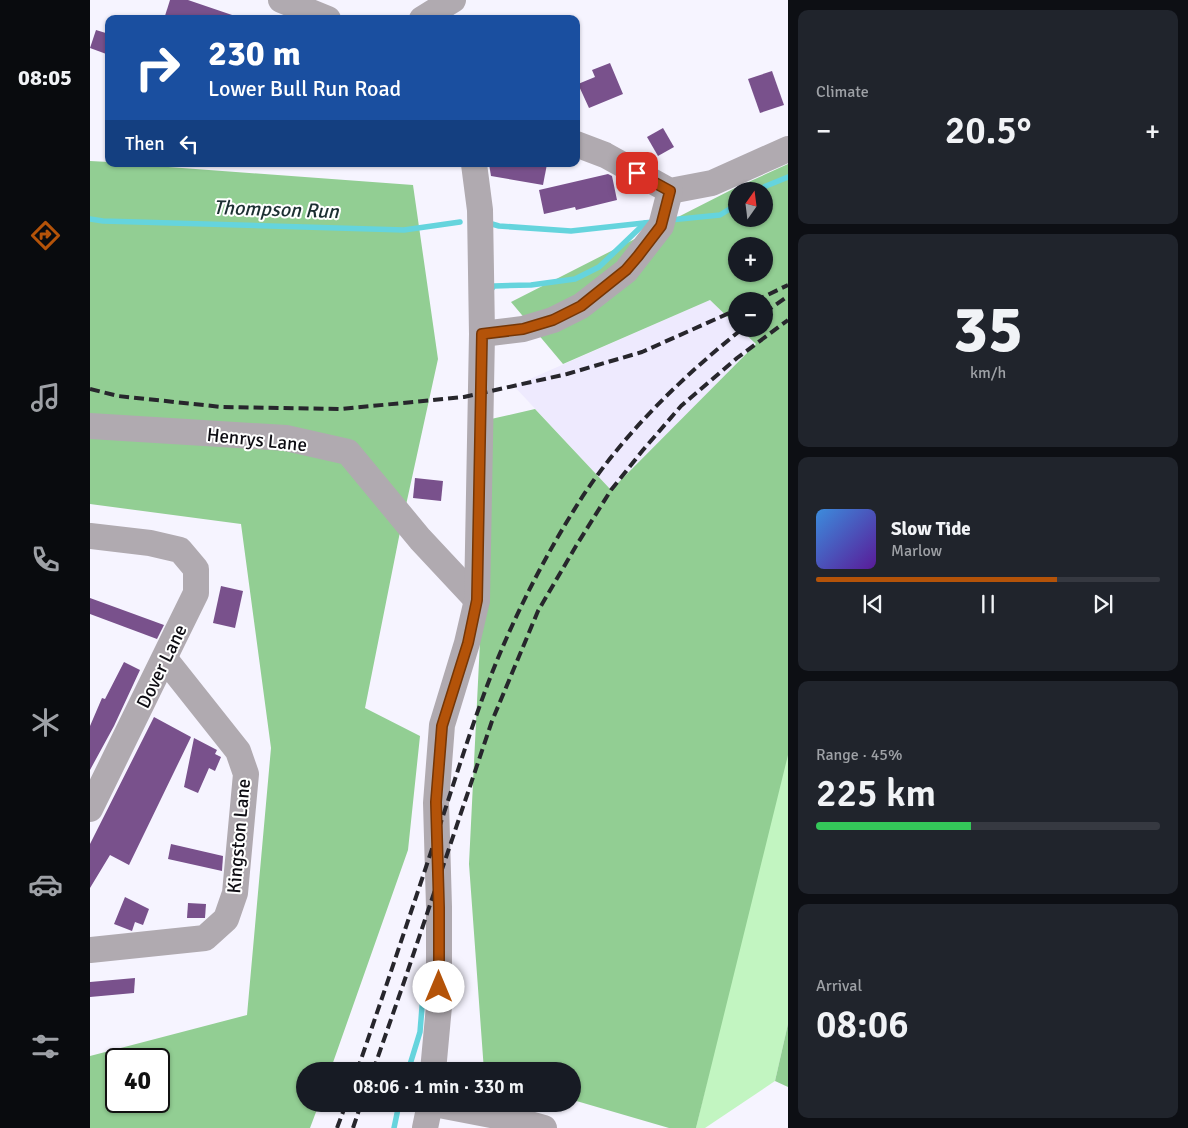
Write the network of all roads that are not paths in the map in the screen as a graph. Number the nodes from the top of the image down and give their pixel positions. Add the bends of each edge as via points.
1 (281, 0) edge
2 (453, 0) edge
3 (318, 15) edge
4 (429, 15) edge
5 (580, 146) edge
6 (788, 149) edge
7 (474, 167) edge
8 (665, 210) junction
9 (482, 334) junction
10 (90, 426) edge
11 (90, 536) edge
12 (477, 600) junction
13 (165, 659) junction
14 (90, 809) edge
15 (90, 950) edge
16 (434, 1062) edge
17 (428, 1112) edge
18 (476, 1112) edge
19 (425, 1128) edge
20 (544, 1128) edge

1 - 3 street
2 - 4 street
5 - 8 street via 605,155
6 - 8 street via 712,183
7 - 9 street via 480,210
8 - 9 street via 626,270 581,306 553,320 523,329
9 - 12 street
10 - 12 street, Henrys Lane via 286,438 348,452 420,539
11 - 13 street, Dover Lane via 180,550 196,569 196,593
12 - 16 street via 468,643 442,726 436,802 439,1006
13 - 14 street, Dover Lane
13 - 15 street, Kingston Lane via 238,751 246,774 236,893 226,919 206,938
17 - 19 street
18 - 20 street

